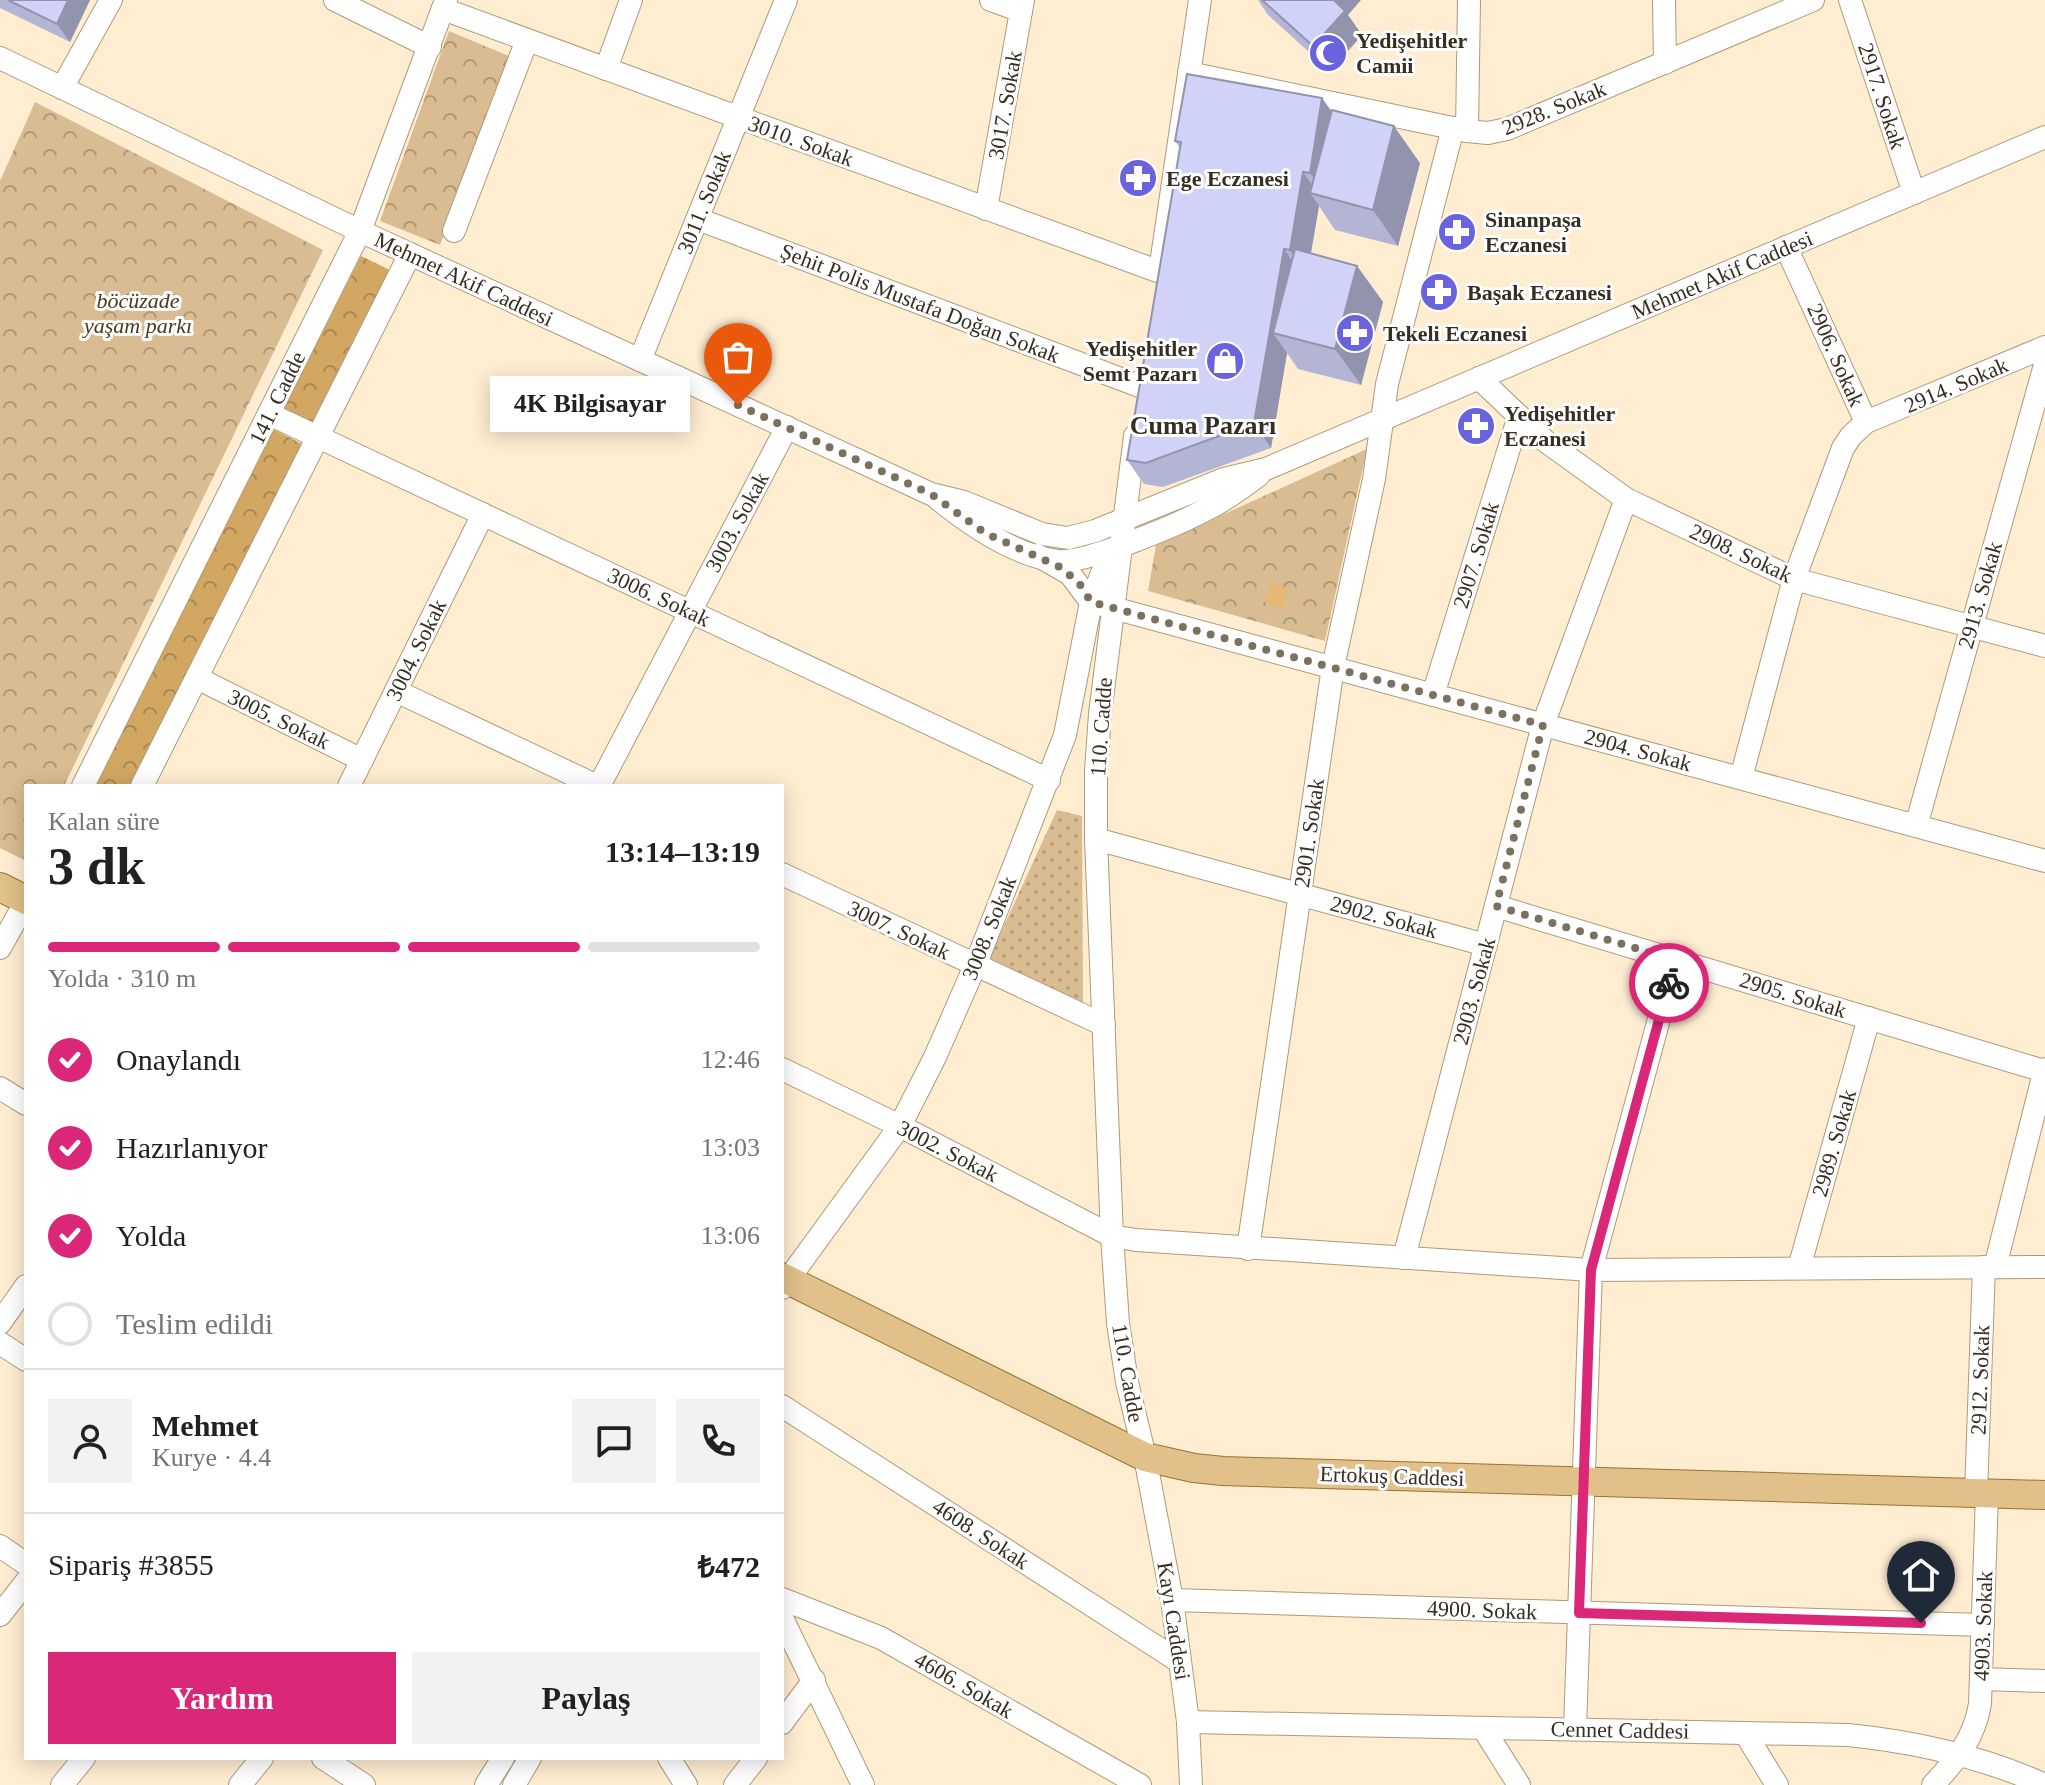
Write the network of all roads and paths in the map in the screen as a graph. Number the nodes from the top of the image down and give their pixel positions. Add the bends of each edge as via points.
1 (111, 0) edge
2 (335, 0) edge
3 (631, 0) edge
4 (786, 0) edge
5 (991, 0) edge
6 (1200, 0) edge
7 (1469, 0) edge
8 (1664, 0) edge
9 (1813, 0) edge
10 (1850, 0) edge
11 (445, 5) edge
12 (1022, 5) edge
13 (527, 40) junction
14 (430, 47) junction
15 (0, 58) edge
16 (1665, 63) junction
17 (606, 69) junction
18 (1189, 73) junction
19 (62, 88) junction
20 (739, 118) junction
21 (1460, 130) junction
22 (2045, 137) edge
23 (1914, 193) junction
24 (986, 209) junction
25 (698, 219) junction
26 (360, 231) junction
27 (454, 231) dead end
28 (1786, 247) junction
29 (410, 254) junction
30 (2045, 347) edge
31 (1147, 358) edge
32 (640, 360) junction
33 (2045, 365) edge
34 (1479, 378) junction
35 (1140, 402) junction
36 (269, 414) junction
37 (1519, 416) junction
38 (1381, 420) junction
39 (1866, 422) junction
40 (787, 427) junction
41 (319, 437) junction
42 (1266, 469) junction
43 (931, 494) junction
44 (1626, 499) junction
45 (483, 514) junction
46 (1124, 519) junction
47 (1120, 545) junction
48 (1037, 555) junction
49 (1794, 579) junction
50 (1102, 605) junction
51 (691, 612) junction
52 (1972, 626) junction
53 (2045, 646) edge
54 (1333, 667) junction
55 (197, 678) junction
56 (396, 691) junction
57 (1433, 695) junction
58 (1543, 725) junction
59 (362, 760) junction
60 (1741, 778) junction
61 (1049, 780) junction
62 (84, 784) edge
63 (143, 784) edge
64 (350, 784) edge
65 (594, 784) edge
66 (599, 784) edge
67 (1916, 826) junction
68 (1096, 839) junction
69 (2045, 861) edge
70 (784, 875) edge
71 (0, 887) edge
72 (1300, 894) junction
73 (24, 899) edge
74 (24, 904) edge
75 (1496, 906) junction
76 (1486, 945) junction
77 (0, 948) edge
78 (1675, 960) junction
79 (975, 966) junction
80 (1869, 1018) junction
81 (1104, 1025) junction
82 (784, 1070) edge
83 (2045, 1070) edge
84 (0, 1088) edge
85 (24, 1103) edge
86 (900, 1126) junction
87 (1112, 1236) junction
88 (1248, 1249) junction
89 (1404, 1258) junction
90 (1990, 1267) junction
91 (2045, 1267) edge
92 (1799, 1268) junction
93 (1591, 1270) junction
94 (784, 1280) edge
95 (784, 1281) edge
96 (24, 1289) edge
97 (0, 1323) edge
98 (0, 1343) edge
99 (24, 1359) edge
100 (784, 1407) edge
101 (1145, 1457) junction
102 (1584, 1482) junction
103 (1981, 1493) junction
104 (2045, 1495) edge
105 (0, 1546) edge
106 (24, 1565) edge
107 (24, 1568) edge
108 (784, 1600) edge
109 (1172, 1600) junction
110 (1579, 1613) junction
111 (0, 1615) edge
112 (784, 1622) edge
113 (1983, 1625) junction
114 (1180, 1662) junction
115 (1981, 1679) junction
116 (814, 1680) junction
117 (2045, 1681) edge
118 (784, 1720) edge
119 (1188, 1722) junction
120 (1483, 1728) junction
121 (1575, 1729) junction
122 (1745, 1733) junction
123 (1962, 1754) junction
124 (82, 1760) edge
125 (260, 1760) edge
126 (326, 1760) edge
127 (502, 1760) edge
128 (529, 1760) edge
129 (670, 1760) edge
130 (754, 1760) edge
131 (62, 1785) edge
132 (240, 1785) edge
133 (364, 1785) edge
134 (486, 1785) edge
135 (514, 1785) edge
136 (686, 1785) edge
137 (735, 1785) edge
138 (863, 1785) edge
139 (1140, 1785) edge
140 (1191, 1785) edge
141 (1519, 1785) edge
142 (1777, 1785) edge
143 (1933, 1785) edge
144 (2045, 1785) edge

1 - 19 street
2 - 14 street
3 - 17 street
4 - 20 street, 3011. Sokak
5 - 12 street
6 - 18 street
7 - 21 street, 2901. Sokak
8 - 16 street
9 - 16 street, 2928. Sokak
10 - 23 street, 2917. Sokak
11 - 13 street, 3010. Sokak
11 - 14 street, 141. Cadde
12 - 24 street, 3017. Sokak
13 - 17 street, 3010. Sokak
13 - 27 street
14 - 26 street, 141. Cadde
15 - 19 street, Mehmet Akif Caddesi
16 - 21 street, 2928. Sokak via 1507,129
17 - 20 street, 3010. Sokak
18 - 21 street, 2928. Sokak
18 - 24 street, 3010. Sokak via 1158,280
19 - 26 street, Mehmet Akif Caddesi
20 - 24 street, 3010. Sokak
20 - 25 street, 3011. Sokak
21 - 38 street, 2901. Sokak via 1396,346
22 - 23 street, Mehmet Akif Caddesi
23 - 28 street, Mehmet Akif Caddesi
25 - 32 street, 3011. Sokak
25 - 35 street, Şehit Polis Mustafa Doğan Sokak
26 - 29 street, Mehmet Akif Caddesi
26 - 36 street, 141. Cadde
28 - 34 street, Mehmet Akif Caddesi
28 - 39 street, 2906. Sokak
29 - 32 street, Mehmet Akif Caddesi
29 - 41 street
30 - 39 street, 2914. Sokak
31 - 35 street, 110. Cadde
32 - 40 street, Mehmet Akif Caddesi
33 - 52 street, 2913. Sokak
34 - 37 street, 2908. Sokak
34 - 38 street, Mehmet Akif Caddesi
35 - 46 street, 110. Cadde
36 - 41 street, 3006. Sokak
36 - 62 street, 141. Cadde
37 - 44 street, 2908. Sokak
37 - 57 street, 2907. Sokak
38 - 42 street, Mehmet Akif Caddesi
38 - 54 street, 2901. Sokak via 1374,479
39 - 49 street, 2906. Sokak via 1843,448
40 - 43 street, Mehmet Akif Caddesi
40 - 51 street, 3003. Sokak
41 - 45 street, 3006. Sokak
41 - 55 street
42 - 46 street, Mehmet Akif Caddesi via 1210,484
42 - 47 street, Mehmet Akif Caddesi via 1206,511
43 - 46 street, Mehmet Akif Caddesi via 1054,537 1081,535
43 - 48 street, Mehmet Akif Caddesi via 985,533
44 - 49 street, 2908. Sokak
44 - 58 street, 2903. Sokak
45 - 51 street, 3006. Sokak
45 - 56 street, 3004. Sokak
46 - 47 street, 110. Cadde
47 - 48 street, Mehmet Akif Caddesi via 1079,560
47 - 50 street, 110. Cadde
48 - 50 street via 1070,574
49 - 52 street, 2908. Sokak
49 - 60 street, 2906. Sokak
50 - 54 street, 2904. Sokak
50 - 61 street, 3008. Sokak
50 - 68 street, 110. Cadde
51 - 61 street, 3006. Sokak
51 - 66 street, 3003. Sokak
52 - 53 street, 2908. Sokak
52 - 67 street, 2913. Sokak
54 - 57 street, 2904. Sokak
54 - 72 street, 2901. Sokak
55 - 59 street, 3005. Sokak
55 - 63 street
56 - 59 street, 3004. Sokak
56 - 65 street
57 - 58 street, 2904. Sokak
58 - 60 street, 2904. Sokak
58 - 75 street, 2903. Sokak
59 - 64 street, 3004. Sokak
60 - 67 street, 2904. Sokak
61 - 79 street, 3008. Sokak
67 - 69 street, 2904. Sokak
68 - 72 street, 2902. Sokak
68 - 81 street, 110. Cadde
70 - 79 street, 3007. Sokak
71 - 73 main road
72 - 76 street, 2902. Sokak
72 - 88 street, 2901. Sokak
74 - 77 street
75 - 76 street, 2903. Sokak
75 - 78 street, 2905. Sokak
76 - 89 street, 2903. Sokak
78 - 80 street, 2905. Sokak
78 - 93 street
79 - 81 street, 3007. Sokak
79 - 86 street, 3008. Sokak
80 - 83 street, 2905. Sokak
80 - 92 street, 2989. Sokak
81 - 87 street, 110. Cadde
82 - 86 street, 3002. Sokak
83 - 90 street, 2912. Sokak
84 - 85 street
86 - 87 street, 3002. Sokak
86 - 94 street, 3008. Sokak
87 - 88 street, 3002. Sokak
87 - 101 street, 110. Cadde via 1118,1323
88 - 89 street, 3002. Sokak
89 - 93 street, 3002. Sokak
90 - 91 street, 3002. Sokak
90 - 92 street, 3002. Sokak
90 - 103 street, 2912. Sokak
92 - 93 street, 3002. Sokak
93 - 102 street
95 - 101 main road, Ertokuş Caddesi
96 - 97 street
98 - 99 street
100 - 114 street, 4608. Sokak
101 - 102 main road, Ertokuş Caddesi via 1223,1471
101 - 109 street, Kayı Caddesi
102 - 103 main road, Ertokuş Caddesi
102 - 110 street
103 - 104 main road, Ertokuş Caddesi
103 - 113 street, 4903. Sokak
105 - 106 street
107 - 111 street
108 - 139 street, 4606. Sokak via 881,1638
109 - 110 street, 4900. Sokak
109 - 114 street, Kayı Caddesi
110 - 113 street, 4900. Sokak
110 - 121 street
112 - 116 street
113 - 115 street, 4903. Sokak
114 - 119 street, Kayı Caddesi
115 - 117 street
115 - 123 street, 4903. Sokak via 1977,1721
116 - 118 street
116 - 138 street
119 - 120 street, Cennet Caddesi
119 - 140 street, Kayı Caddesi
120 - 121 street, Cennet Caddesi
120 - 141 street
121 - 122 street, Cennet Caddesi
122 - 123 street, Cennet Caddesi via 1848,1735
122 - 142 street
123 - 143 street
123 - 144 street, Cennet Caddesi
124 - 131 street
125 - 132 street
126 - 133 street
127 - 134 street
128 - 135 street
129 - 136 street
130 - 137 street

